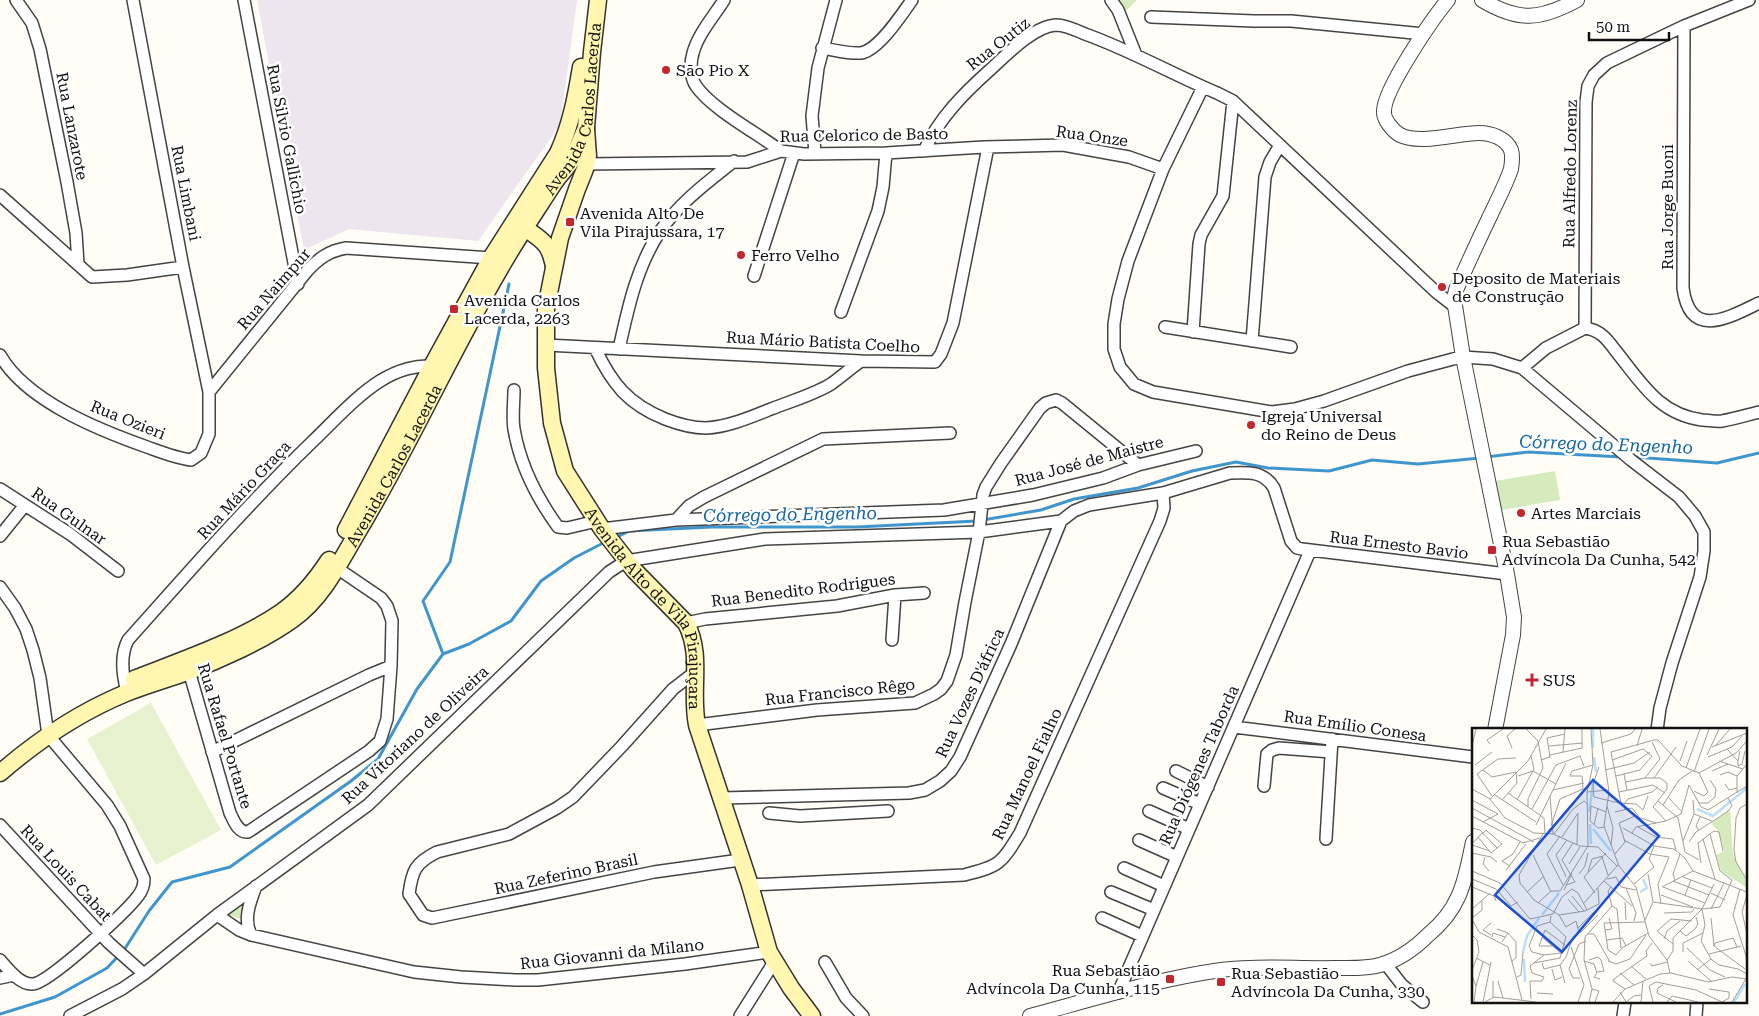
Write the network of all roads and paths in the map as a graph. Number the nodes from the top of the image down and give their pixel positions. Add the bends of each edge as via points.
1 (16, 0) edge
2 (133, 0) edge
3 (244, 0) edge
4 (588, 0) edge
5 (598, 0) edge
6 (724, 0) edge
7 (836, 0) edge
8 (912, 0) edge
9 (1112, 0) edge
10 (1448, 0) edge
11 (1482, 0) edge
12 (1577, 0) edge
13 (1749, 0) edge
14 (1151, 16) dead end
15 (1684, 26) junction
16 (1424, 34) junction
17 (822, 48) junction
18 (1136, 56) junction
19 (1203, 87) junction
20 (1233, 101) junction
21 (1280, 145) junction
22 (986, 147) junction
23 (924, 151) junction
24 (781, 152) junction
25 (794, 153) junction
26 (814, 153) junction
27 (886, 153) junction
28 (570, 156) junction
29 (734, 161) junction
30 (1162, 169) junction
31 (0, 195) edge
32 (521, 211) junction
33 (530, 232) junction
34 (561, 235) junction
35 (497, 261) junction
36 (78, 264) junction
37 (554, 266) junction
38 (183, 268) junction
39 (754, 276) dead end
40 (298, 284) junction
41 (1759, 303) edge
42 (1454, 306) junction
43 (841, 312) dead end
44 (1165, 328) dead end
45 (1585, 328) junction
46 (1193, 332) junction
47 (1252, 341) junction
48 (546, 345) junction
49 (595, 348) junction
50 (1291, 348) dead end
51 (619, 349) junction
52 (0, 355) edge
53 (1463, 358) junction
54 (861, 360) junction
55 (439, 367) junction
56 (1522, 368) junction
57 (514, 390) dead end
58 (209, 392) junction
59 (1759, 412) edge
60 (950, 433) dead end
61 (1196, 451) dead end
62 (1138, 465) junction
63 (0, 489) edge
64 (1163, 493) junction
65 (25, 505) junction
66 (982, 507) junction
67 (676, 520) junction
68 (1062, 521) junction
69 (602, 528) junction
70 (979, 529) junction
71 (0, 536) edge
72 (1310, 551) junction
73 (623, 558) junction
74 (332, 565) junction
75 (118, 571) dead end
76 (1507, 574) junction
77 (0, 587) edge
78 (924, 593) dead end
79 (895, 595) junction
80 (686, 623) junction
81 (892, 640) dead end
82 (187, 665) junction
83 (391, 666) junction
84 (695, 672) junction
85 (126, 687) junction
86 (697, 724) junction
87 (1234, 727) junction
88 (1496, 728) edge
89 (1657, 728) edge
90 (47, 729) junction
91 (1332, 739) junction
92 (212, 752) junction
93 (1331, 752) junction
94 (1472, 757) edge
95 (0, 760) edge
96 (1176, 772) dead end
97 (0, 773) edge
98 (1264, 786) dead end
99 (1208, 787) junction
100 (1163, 788) dead end
101 (795, 796) junction
102 (722, 798) junction
103 (1200, 804) junction
104 (888, 811) dead end
105 (1149, 811) dead end
106 (769, 813) dead end
107 (800, 816) junction
108 (0, 825) edge
109 (1189, 829) junction
110 (1326, 839) dead end
111 (1139, 840) dead end
112 (1472, 846) edge
113 (1177, 857) junction
114 (740, 860) junction
115 (1124, 868) dead end
116 (750, 885) junction
117 (256, 886) junction
118 (1164, 886) junction
119 (1110, 892) dead end
120 (1154, 910) junction
121 (217, 915) junction
122 (1102, 918) dead end
123 (100, 934) junction
124 (251, 935) junction
125 (1142, 936) junction
126 (772, 957) junction
127 (0, 960) edge
128 (825, 962) dead end
129 (1385, 963) junction
130 (144, 974) junction
131 (14, 975) junction
132 (0, 978) edge
133 (1118, 992) junction
134 (1424, 1002) dead end
135 (70, 1016) edge
136 (740, 1016) edge
137 (812, 1016) edge
138 (864, 1016) edge
139 (1030, 1016) edge

1 - 36 street, Rua Lanzarote via 32,23 40,49 76,233
2 - 38 street, Rua Limbani
3 - 40 street, Rua Silvio Gallichio
4 - 28 main road, Avenida Carlos Lacerda via 569,128
5 - 28 main road, Avenida Carlos Lacerda via 586,128
6 - 24 street via 693,52 691,64 695,85 708,100
7 - 17 street
8 - 17 street via 874,48 852,53
9 - 18 street
10 - 16 street
11 - 12 street via 1510,14 1534,16 1556,11
13 - 15 street, Rua Alfredo Lorenz
14 - 16 street via 1291,21
15 - 41 street, Rua Jorge Buoni via 1682,288 1685,303 1695,317 1716,321
15 - 45 street, Rua Alfredo Lorenz via 1607,63 1588,86
16 - 42 street via 1396,78 1385,102 1384,116 1400,134 1410,138 1479,133 1495,135 1511,149 1512,158 1507,179 1456,290
17 - 26 street via 812,116
18 - 19 street, Rua Outiz
18 - 23 street, Rua Outiz via 1070,28 1056,25 1043,29 1022,42 972,86 948,112
19 - 20 street, Rua Outiz
19 - 30 street
20 - 21 street, Rua Outiz
20 - 46 street via 1223,196 1199,244
21 - 42 street, Rua Outiz
21 - 47 street via 1265,177
22 - 23 street, Rua Celorico de Basto
22 - 30 street, Rua Onze via 1063,145 1129,157
22 - 54 street, Rua Mário Batista Coelho via 960,294 942,354 933,363
23 - 27 street, Rua Celorico de Basto
24 - 25 street, Rua Celorico de Basto
24 - 29 street, Rua Celorico de Basto via 748,162
25 - 26 street, Rua Celorico de Basto
25 - 39 street
26 - 27 street, Rua Celorico de Basto
27 - 43 street via 878,210
28 - 29 street, Rua Celorico de Basto
28 - 32 main road, Avenida Carlos Lacerda
28 - 33 main road, Avenida Carlos Lacerda
28 - 34 main road, Avenida Alto de Vila Pirajuçara via 578,175 577,189
29 - 51 street via 686,202 661,230 638,278
30 - 53 street via 1128,261 1114,324 1116,359 1134,384 1154,392 1272,412 1324,401 1408,371
31 - 36 street
32 - 33 main road via 522,221
32 - 35 main road, Avenida Carlos Lacerda
33 - 34 main road
33 - 35 main road, Avenida Carlos Lacerda
33 - 37 main road via 545,243
34 - 37 main road, Avenida Alto de Vila Pirajuçara
35 - 40 street, Rua Naimpur via 346,248 318,260
35 - 55 main road, Avenida Carlos Lacerda
36 - 38 street via 95,278
37 - 48 main road, Avenida Alto de Vila Pirajuçara via 546,308
38 - 58 street, Rua Limbani
40 - 58 street, Rua Naimpur
42 - 53 street
44 - 46 street
45 - 56 street via 1546,348
45 - 59 street via 1601,333 1649,392 1677,414 1721,421
46 - 47 street
47 - 50 street
48 - 49 street, Rua Mário Batista Coelho
48 - 69 main road, Avenida Alto de Vila Pirajuçara via 550,407 560,457
49 - 51 street, Rua Mário Batista Coelho
49 - 54 street via 609,376 635,404 675,423 705,428 724,426 816,392
51 - 54 street, Rua Mário Batista Coelho
52 - 58 street, Rua Ozieri via 36,394 58,408 116,436 188,460 196,457 206,444
53 - 56 street via 1493,359
53 - 76 street
55 - 74 main road, Avenida Carlos Lacerda via 372,508
55 - 85 street, Rua Mário Graça via 414,367 380,381 278,475 128,640 124,649
56 - 89 street via 1679,497 1700,523 1705,538 1700,577 1672,663
57 - 69 street, Rua José de Maistre via 514,428 522,464 543,506 558,527
60 - 67 street via 823,439 704,497 689,506
61 - 62 street, Rua José de Maistre
62 - 66 street, Rua José de Maistre via 1103,478
62 - 66 street, Rua Francisco Rêgo via 1062,403 1053,400 1040,408 986,487
63 - 65 street, Rua Gulnar
64 - 68 street via 1088,505
64 - 72 street, Rua Ernesto Bavio via 1230,473 1262,475 1274,488 1291,541 1297,548
64 - 116 street, Rua Manoel Fialho via 1164,508 1156,530 1020,833 999,863 964,875
65 - 71 street
65 - 75 street, Rua Gulnar
66 - 67 street, Rua José de Maistre
66 - 70 street, Rua Francisco Rêgo
67 - 69 street, Rua José de Maistre
68 - 70 street
68 - 101 street, Rua Vozes D'áfrica via 971,734 946,777 932,787 909,793
69 - 73 main road, Avenida Alto de Vila Pirajuçara
70 - 73 street via 765,539
70 - 86 street, Rua Francisco Rêgo via 955,662 947,681 936,693 915,703
72 - 76 street, Rua Ernesto Bavio
72 - 87 street, Rua Diógenes Taborda
73 - 80 main road, Avenida Alto de Vila Pirajuçara
73 - 117 street, Rua Vitoriano de Oliveira via 368,805
74 - 82 main road, Avenida Carlos Lacerda via 317,595 292,620 238,650
74 - 83 street, Rua Rafael Portante via 376,593 387,606 392,622
76 - 88 street via 1514,617 1513,635
77 - 90 street via 26,629 40,678
78 - 79 street, Rua Benedito Rodrigues
79 - 80 street, Rua Benedito Rodrigues via 837,606
79 - 81 street
80 - 84 main road, Avenida Alto de Vila Pirajuçara via 694,645
82 - 85 main road, Avenida Carlos Lacerda
82 - 92 street, Rua Rafael Portante
83 - 92 street
83 - 92 street, Rua Rafael Portante via 387,720 380,741 253,830 245,833 232,818
84 - 86 main road, Avenida Alto de Vila Pirajuçara via 693,699
84 - 114 street, Rua Zeferino Brasil via 668,694 573,797 509,834 429,856 414,869 410,897 423,915 432,918 654,872
85 - 90 main road, Avenida Carlos Lacerda via 98,706
86 - 102 main road, Avenida Alto de Vila Pirajuçara
87 - 91 street, Rua Emílio Conesa
87 - 99 street, Rua Diógenes Taborda
90 - 95 main road, Avenida Carlos Lacerda
90 - 97 main road, Avenida Carlos Lacerda
90 - 123 street via 108,805 144,879 139,895
91 - 93 street
91 - 94 street, Rua Emílio Conesa
93 - 98 street via 1272,750 1267,754
93 - 110 street
96 - 99 street
99 - 103 street, Rua Diógenes Taborda
100 - 103 street
101 - 102 street, Rua Vozes D'áfrica
101 - 107 street
102 - 114 main road, Avenida Alto de Vila Pirajuçara
103 - 109 street, Rua Diógenes Taborda
104 - 107 street
105 - 109 street
106 - 107 street
108 - 123 street, Rua Louis Cabat
109 - 113 street, Rua Diógenes Taborda
111 - 113 street
112 - 129 street via 1463,885 1449,912 1420,943
113 - 118 street, Rua Diógenes Taborda
114 - 116 main road, Avenida Alto de Vila Pirajuçara
115 - 118 street
116 - 126 main road, Avenida Alto de Vila Pirajuçara
117 - 121 street, Rua Vitoriano de Oliveira
117 - 124 street via 247,914
118 - 120 street, Rua Diógenes Taborda
119 - 120 street
120 - 125 street, Rua Diógenes Taborda
121 - 124 street, Rua Giovanni da Milano
121 - 130 street, Rua Vitoriano de Oliveira
122 - 125 street
123 - 130 street, Rua Louis Cabat
123 - 131 street via 41,982 28,984
124 - 126 street, Rua Giovanni da Milano via 414,972 515,980
125 - 133 street, Rua Diógenes Taborda
126 - 136 street
126 - 137 main road, Avenida Alto de Vila Pirajuçara
127 - 131 street
128 - 138 street via 846,998
129 - 133 street via 1359,968 1236,968
129 - 134 street via 1402,985
130 - 135 street, Rua Vitoriano de Oliveira
131 - 132 street
133 - 139 street

